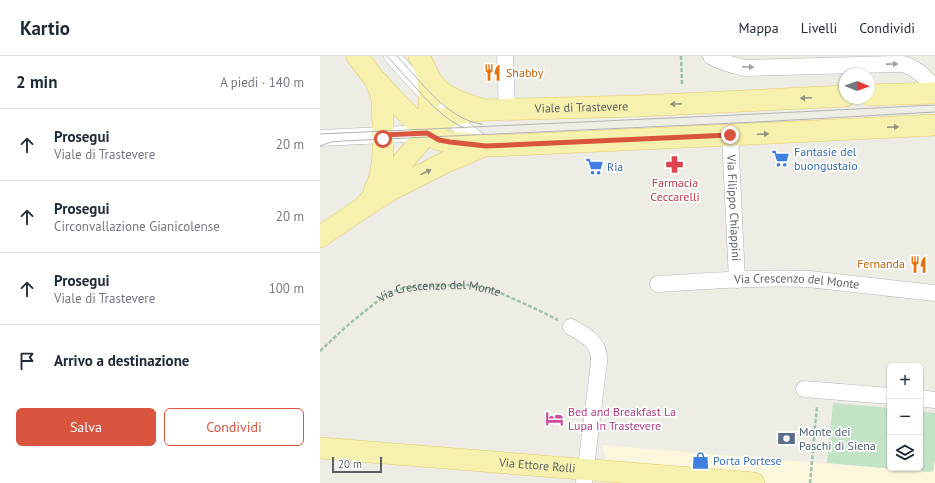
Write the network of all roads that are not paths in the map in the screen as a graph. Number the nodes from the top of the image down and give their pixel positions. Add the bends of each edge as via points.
1 (357, 56) edge
2 (392, 56) edge
3 (505, 56) edge
4 (711, 56) edge
5 (423, 64) edge
6 (373, 77) junction
7 (935, 87) edge
8 (935, 93) edge
9 (875, 95) edge
10 (429, 96) junction
11 (839, 96) edge
12 (506, 109) junction
13 (484, 110) junction
14 (456, 122) junction
15 (935, 124) edge
16 (427, 133) junction
17 (383, 135) junction
18 (730, 135) junction
19 (321, 138) edge
20 (486, 146) junction
21 (364, 207) junction
22 (320, 237) edge
23 (737, 280) junction
24 (658, 284) dead end
25 (935, 293) edge
26 (571, 327) road end
27 (812, 389) road end
28 (887, 396) edge
29 (923, 398) edge
30 (935, 400) edge
31 (320, 448) edge
32 (587, 478) edge
33 (693, 481) edge
34 (754, 483) edge

1 - 6 main road
2 - 10 street
3 - 12 street
4 -> 7 street via 745,68 903,64 920,73
5 - 10 main road
5 - 13 main road via 432,82 443,93
6 - 16 main road
6 - 17 main road via 382,102
8 - 9 main road
10 - 14 street
10 - 16 main road
11 -> 12 main road, Viale di Trastevere via 630,107
12 - 13 main road, Viale di Trastevere
13 - 14 main road, Viale di Trastevere via 464,112
14 - 16 main road, Viale di Trastevere via 440,122
14 - 20 street
18 -> 15 main road
16 - 17 street
16 - 20 main road via 439,140
16 - 21 main road, Viale di Trastevere
17 - 19 street
17 - 21 main road via 380,175 376,188
18 - 20 main road
18 - 23 street, Via Filippo Chiappini
21 -> 20 main road via 426,172
21 - 22 main road
23 - 24 street, Via Crescenzo del Monte
23 - 25 street, Via Crescenzo del Monte via 809,279
26 - 32 street via 591,341 599,353
27 - 28 street
29 - 30 street
31 - 32 main road, Via Ettore Rolli
32 - 33 main road, Via Ettore Rolli
33 - 34 main road, Via Ettore Rolli

